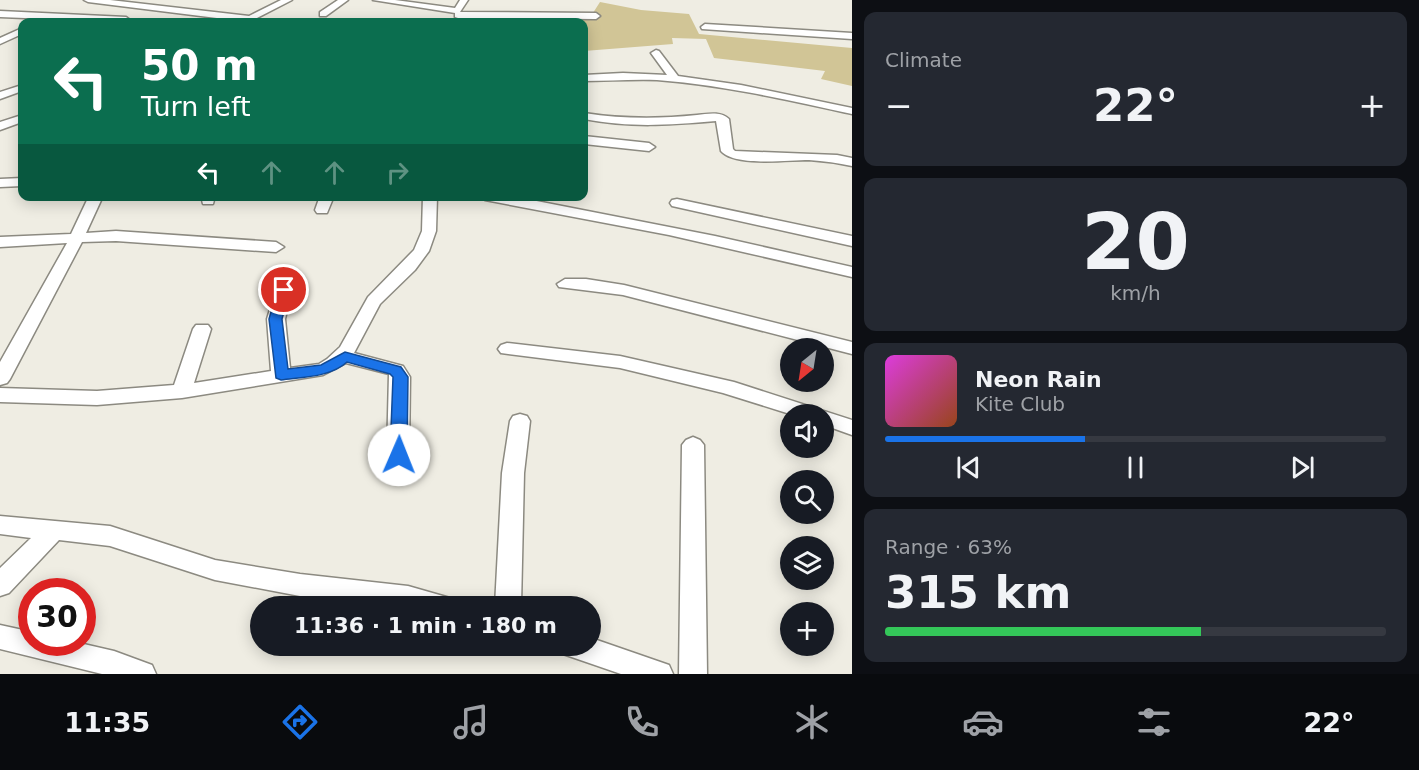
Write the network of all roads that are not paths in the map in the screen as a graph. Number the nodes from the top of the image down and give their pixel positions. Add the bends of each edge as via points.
1 (88, 0) edge
2 (188, 0) edge
3 (288, 0) edge
4 (344, 0) edge
5 (377, 0) edge
6 (174, 9) junction
7 (461, 9) edge
8 (0, 14) edge
9 (323, 14) dead end
10 (61, 16) junction
11 (596, 16) dead end
12 (56, 18) edge
13 (94, 18) edge
14 (232, 18) edge
15 (249, 18) edge
16 (705, 27) dead end
17 (18, 33) edge
18 (852, 36) edge
19 (1, 41) edge
20 (656, 53) dead end
21 (588, 78) edge
22 (676, 80) junction
23 (18, 89) edge
24 (0, 96) edge
25 (852, 111) edge
26 (588, 117) edge
27 (18, 119) edge
28 (0, 126) edge
29 (588, 140) edge
30 (649, 147) dead end
31 (852, 162) edge
32 (18, 182) edge
33 (0, 183) edge
34 (94, 201) edge
35 (430, 201) edge
36 (512, 201) edge
37 (677, 203) dead end
38 (77, 237) junction
39 (852, 241) edge
40 (0, 242) edge
41 (276, 247) dead end
42 (852, 272) edge
43 (565, 284) dead end
44 (284, 290) dead end
45 (202, 329) dead end
46 (852, 348) edge
47 (507, 349) dead end
48 (345, 357) junction
49 (281, 375) junction
50 (0, 379) edge
51 (182, 391) junction
52 (0, 395) edge
53 (781, 404) edge
54 (520, 421) dead end
55 (834, 422) edge
56 (852, 428) edge
57 (693, 445) dead end
58 (399, 455) dead end
59 (0, 525) edge
60 (54, 530) junction
61 (0, 585) edge
62 (399, 596) edge
63 (508, 596) edge
64 (0, 637) edge
65 (601, 654) edge
66 (142, 674) edge
67 (659, 674) edge
68 (693, 674) edge

1 - 6 street
2 - 6 street
3 - 15 street
4 - 9 street
5 - 7 street
6 - 14 street
7 - 11 street
8 - 10 street
10 - 12 street
10 - 13 street
16 - 18 street
17 - 19 street
20 - 22 street
21 - 22 street
22 - 25 street via 752,90
23 - 24 street
26 - 31 street via 651,123 717,117 723,119 727,151 732,154 832,156
27 - 28 street
29 - 30 street
32 - 33 street
34 - 38 street
35 - 48 street via 427,242 373,303
36 - 42 street
37 - 39 street
38 - 40 street
38 - 41 street via 158,238
38 - 50 street
43 - 46 street via 624,290
44 - 49 street via 276,319
45 - 51 street
47 - 53 street via 620,362
48 - 49 street via 322,369
48 - 58 street via 396,370 400,377
49 - 51 street
51 - 52 street via 97,398
54 - 63 street via 513,473
55 - 56 street
57 - 68 street
59 - 60 street
60 - 61 street
60 - 62 street via 110,536 215,570
64 - 66 street
65 - 67 street

